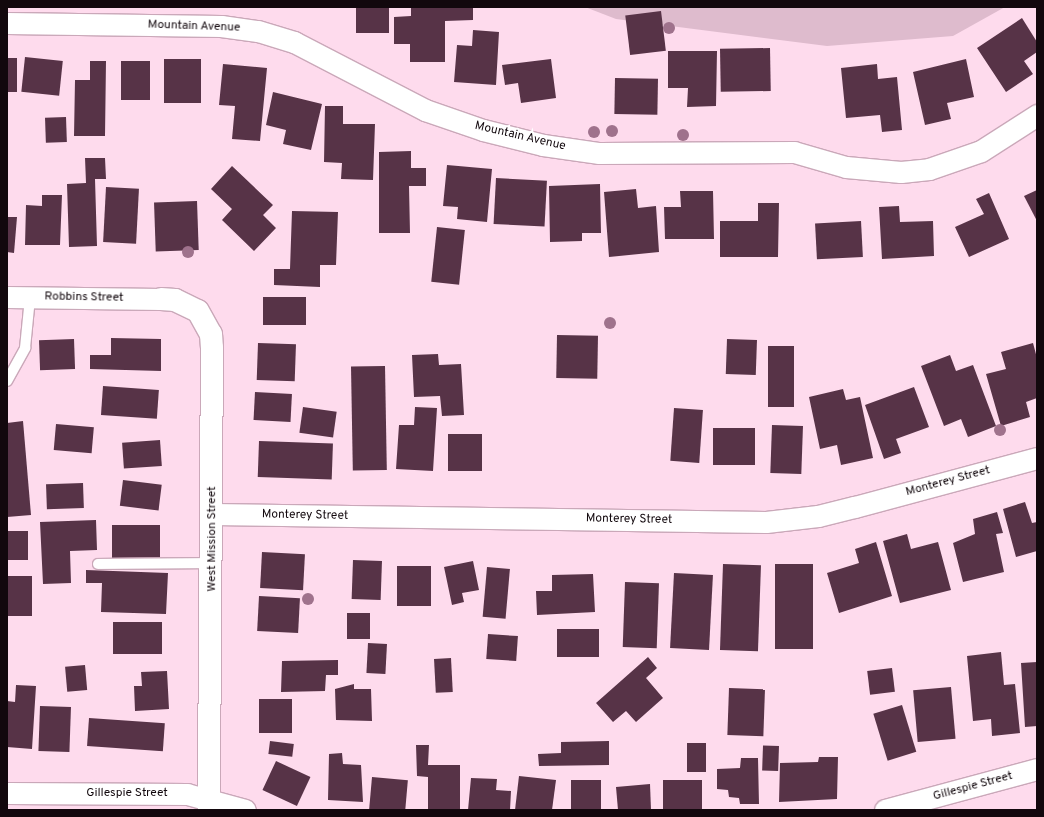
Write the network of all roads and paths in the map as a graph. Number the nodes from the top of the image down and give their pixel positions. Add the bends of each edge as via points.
1 (7, 23) edge
2 (1037, 115) edge
3 (7, 297) edge
4 (30, 298) junction
5 (161, 299) joint
6 (7, 381) edge
7 (1037, 458) edge
8 (213, 514) junction
9 (213, 562) junction
10 (98, 564) dead end
11 (1037, 769) edge
12 (7, 793) edge
13 (210, 804) edge
14 (245, 810) edge
15 (885, 810) edge

1 - 2 street, Mountain Avenue via 221,26 258,31 294,42 378,88 461,123 543,145 599,153 794,152 846,167 901,172 929,169 981,151
3 - 4 street, Robbins Street
4 - 5 street, Robbins Street
4 - 6 lane via 25,348
5 - 8 street, West Mission Street via 175,300 198,311 211,334
7 - 8 street, Monterey Street via 856,508 818,516 766,522
8 - 9 street, West Mission Street
9 - 10 lane
9 - 13 street, West Mission Street
11 - 15 street, Gillespie Street
12 - 13 street, Gillespie Street via 187,794
13 - 14 street, Gillespie Street

